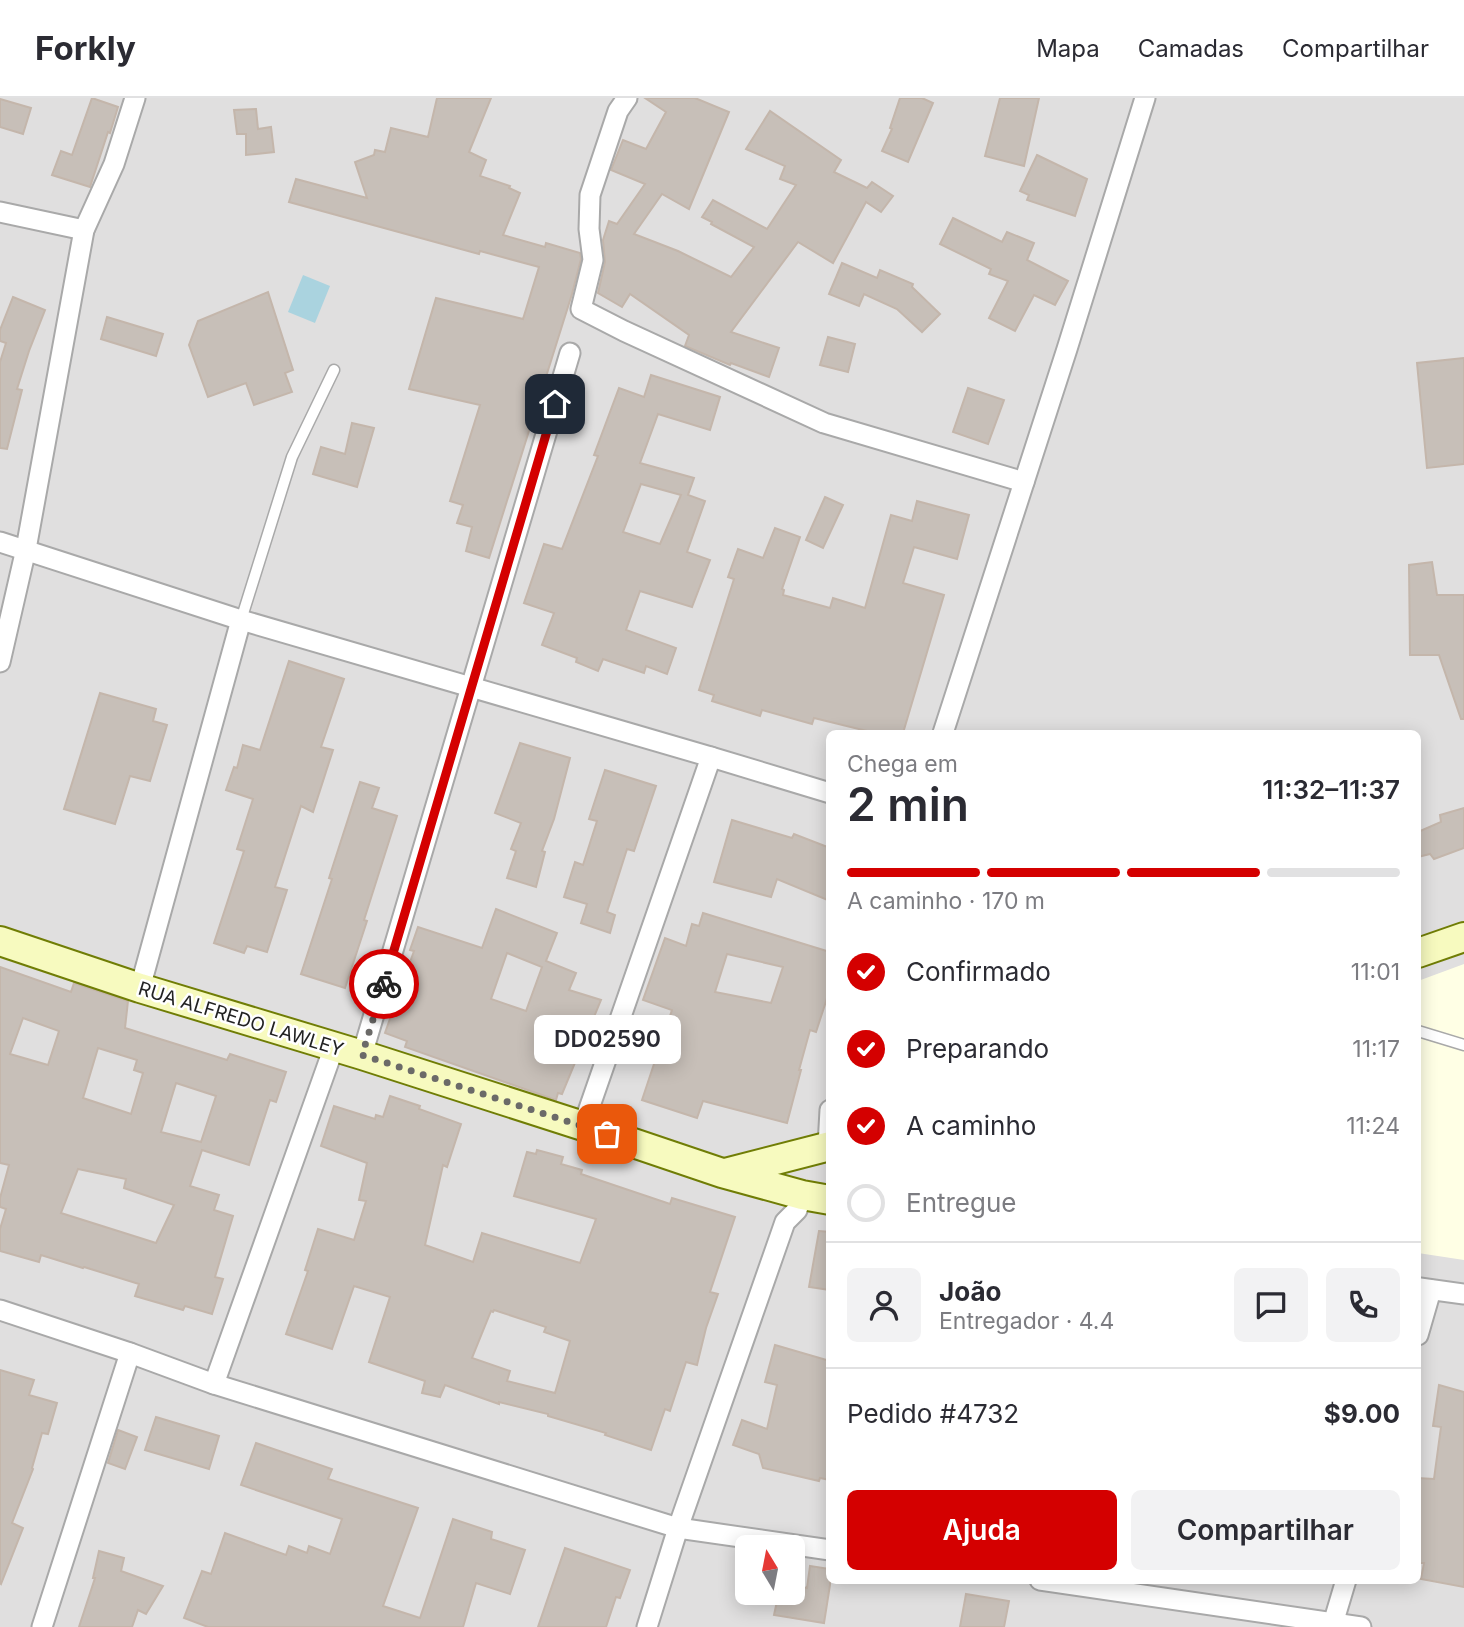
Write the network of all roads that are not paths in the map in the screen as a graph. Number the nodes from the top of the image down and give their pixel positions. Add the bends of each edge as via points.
1 (135, 98) edge
2 (627, 98) edge
3 (1145, 98) edge
4 (0, 212) edge
5 (85, 230) junction
6 (570, 353) dead end
7 (334, 370) dead end
8 (1024, 482) junction
9 (0, 542) edge
10 (26, 550) junction
11 (241, 620) junction
12 (0, 662) edge
13 (472, 688) junction
14 (944, 730) edge
15 (711, 757) junction
16 (826, 792) edge
17 (1464, 937) edge
18 (0, 942) edge
19 (1421, 952) edge
20 (140, 988) junction
21 (1421, 1032) edge
22 (1464, 1045) edge
23 (334, 1047) junction
24 (362, 1055) junction
25 (583, 1126) junction
26 (826, 1147) edge
27 (826, 1149) edge
28 (722, 1173) junction
29 (802, 1195) junction
30 (826, 1199) edge
31 (1424, 1289) edge
32 (1464, 1294) edge
33 (0, 1310) edge
34 (1421, 1312) edge
35 (130, 1353) junction
36 (214, 1384) junction
37 (678, 1528) junction
38 (826, 1549) edge
39 (1066, 1584) edge
40 (1345, 1584) edge
41 (1333, 1625) edge
42 (42, 1627) edge
43 (647, 1627) edge
44 (1361, 1627) edge

1 - 5 street via 114,164
2 - 8 street via 618,111 590,195 593,260 580,309 824,423
3 - 8 street
4 - 5 street
5 - 10 street
6 - 13 street
7 - 11 lane via 292,457
8 - 14 street
9 - 10 street
10 - 11 street
10 - 12 street
11 - 13 street
11 - 20 street
13 - 15 street
13 - 24 street
15 - 16 street
15 - 25 street
17 - 19 main road
18 - 20 main road, RUA ALFREDO LAWLEY
20 - 23 main road, RUA ALFREDO LAWLEY
21 - 22 lane
23 - 24 main road, RUA ALFREDO LAWLEY
23 - 36 street
24 - 25 main road, RUA ALFREDO LAWLEY
25 - 28 main road, RUA ALFREDO LAWLEY
26 - 28 main road
27 - 29 main road via 800,1179
28 - 29 main road, RUA ALFREDO LAWLEY
29 - 30 main road, RUA ALFREDO LAWLEY
29 - 37 street via 797,1210 785,1222
31 - 32 street
31 - 34 street
33 - 35 street
35 - 36 street
35 - 42 street
36 - 37 street
37 - 38 street
37 - 43 street
39 - 41 street
40 - 41 street
41 - 44 street

